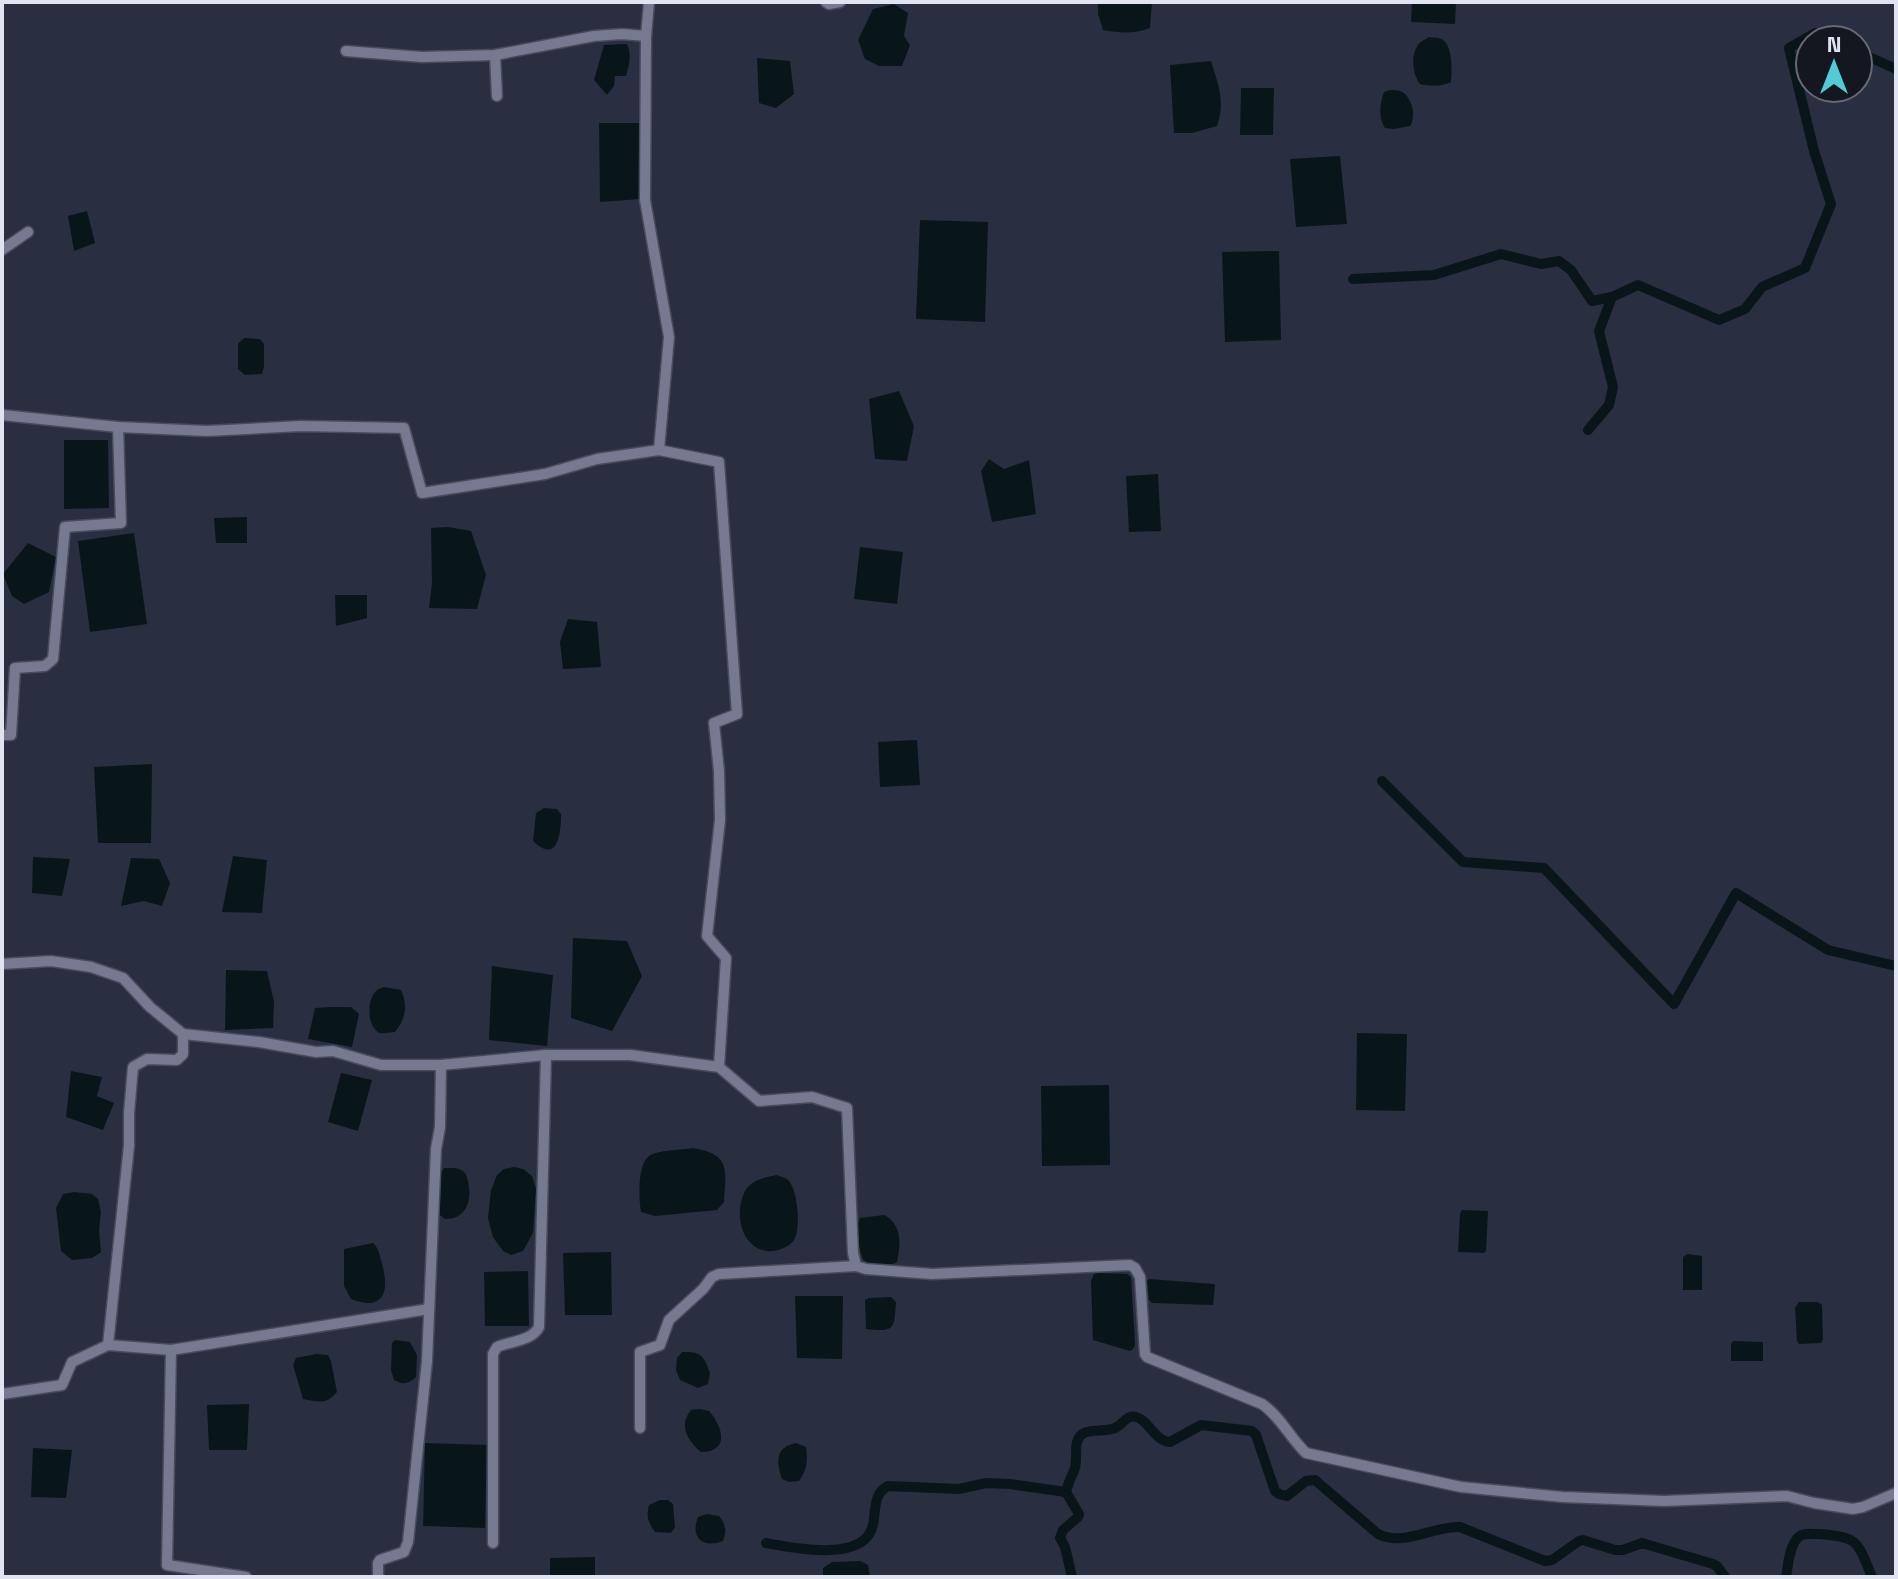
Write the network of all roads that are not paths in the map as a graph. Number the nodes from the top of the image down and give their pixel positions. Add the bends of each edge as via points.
1 (649, 2) edge
2 (826, 2) edge
3 (840, 2) edge
4 (646, 36) junction
5 (346, 51) dead end
6 (495, 55) junction
7 (497, 96) dead end
8 (28, 232) dead end
9 (2, 250) edge
10 (2, 415) edge
11 (118, 427) junction
12 (659, 450) junction
13 (2, 735) edge
14 (2, 964) edge
15 (183, 1034) junction
16 (546, 1055) junction
17 (441, 1065) junction
18 (719, 1067) junction
19 (856, 1266) junction
20 (429, 1309) junction
21 (108, 1345) junction
22 (171, 1350) junction
23 (2, 1394) edge
24 (640, 1428) dead end
25 (1896, 1493) edge
26 (493, 1543) dead end
27 (246, 1577) edge
28 (378, 1577) edge

1 - 4 street
2 - 3 street
4 - 6 street via 594,36
4 - 12 street via 645,200 669,337
5 - 6 street
6 - 7 street
8 - 9 street
10 - 11 street
11 - 12 street via 404,428 422,493
11 - 13 street via 121,523 65,527 53,659 45,666 15,668 11,735
12 - 18 street via 719,462 737,714 714,723 720,820 707,936 726,958
14 - 15 street via 51,961 123,978
15 - 17 street via 333,1051 381,1065
15 - 21 street via 183,1054 177,1060 147,1059 133,1067
16 - 17 street
16 - 18 street via 630,1055
16 - 26 street via 539,1327 531,1336 497,1347 493,1354
17 - 20 street
18 - 19 street via 759,1101 812,1097 847,1108
19 - 24 street via 712,1277 669,1320 660,1345 640,1352
19 - 25 street via 932,1274 1130,1265 1140,1277 1147,1357 1262,1404 1306,1453 1461,1487 1664,1501 1787,1496 1853,1509
20 - 22 street
20 - 28 street via 406,1548 380,1560
21 - 22 street
21 - 23 street via 72,1362 62,1385
22 - 27 street via 167,1565

